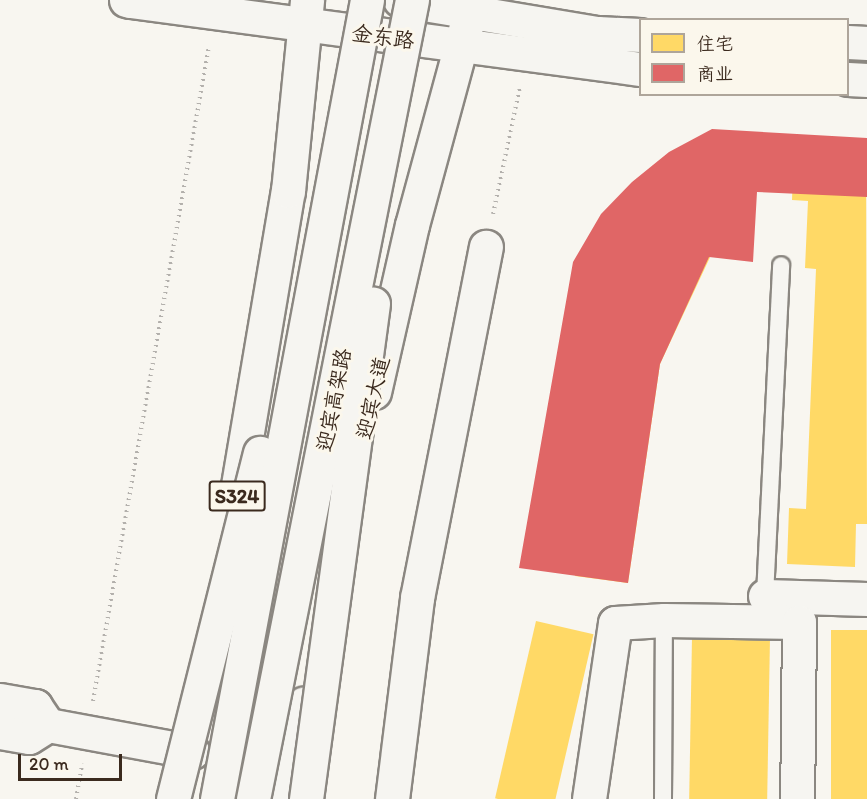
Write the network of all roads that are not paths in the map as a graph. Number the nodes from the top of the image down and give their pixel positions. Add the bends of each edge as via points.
1 (128, 0) edge
2 (367, 0) edge
3 (472, 6) edge
4 (406, 9) edge
5 (305, 13) edge
6 (639, 35) edge
7 (849, 42) edge
8 (867, 43) edge
9 (460, 48) junction
10 (639, 69) edge
11 (849, 79) edge
12 (867, 80) edge
13 (327, 196) junction
14 (486, 247) road end
15 (781, 265) dead end
16 (765, 596) joint
17 (867, 599) edge
18 (664, 620) junction
19 (0, 700) edge
20 (48, 724) junction
21 (0, 732) edge
22 (193, 752) junction
23 (173, 799) edge
24 (181, 799) edge
25 (217, 799) edge
26 (253, 799) edge
27 (287, 799) edge
28 (306, 799) edge
29 (392, 799) edge
30 (589, 799) edge
31 (663, 799) edge
32 (797, 799) edge

1 - 5 main road, 金东路 via 216,13
2 - 13 main road, 迎宾高架路, bridge
3 - 4 main road, 金东路
3 - 6 main road, 金东路
3 - 9 main road, 迎宾大道
4 - 26 main road, 迎宾高架路, bridge
4 - 28 main road, bridge
5 - 9 main road, 金东路
5 - 22 main road, S324 via 288,192
7 - 8 main road
9 - 10 main road, 金东路
9 - 27 main road, 迎宾大道 via 412,225 308,683
11 - 12 main road
13 - 23 main road, bridge
13 - 25 main road, 迎宾高架路, bridge
14 - 29 main road via 417,598
15 - 16 lane
16 - 17 main road
18 - 30 main road via 615,623
18 - 31 lane
18 - 32 main road via 799,622
19 - 20 main road via 34,706
20 - 21 main road via 29,737
20 - 22 main road
22 - 24 main road, S324

